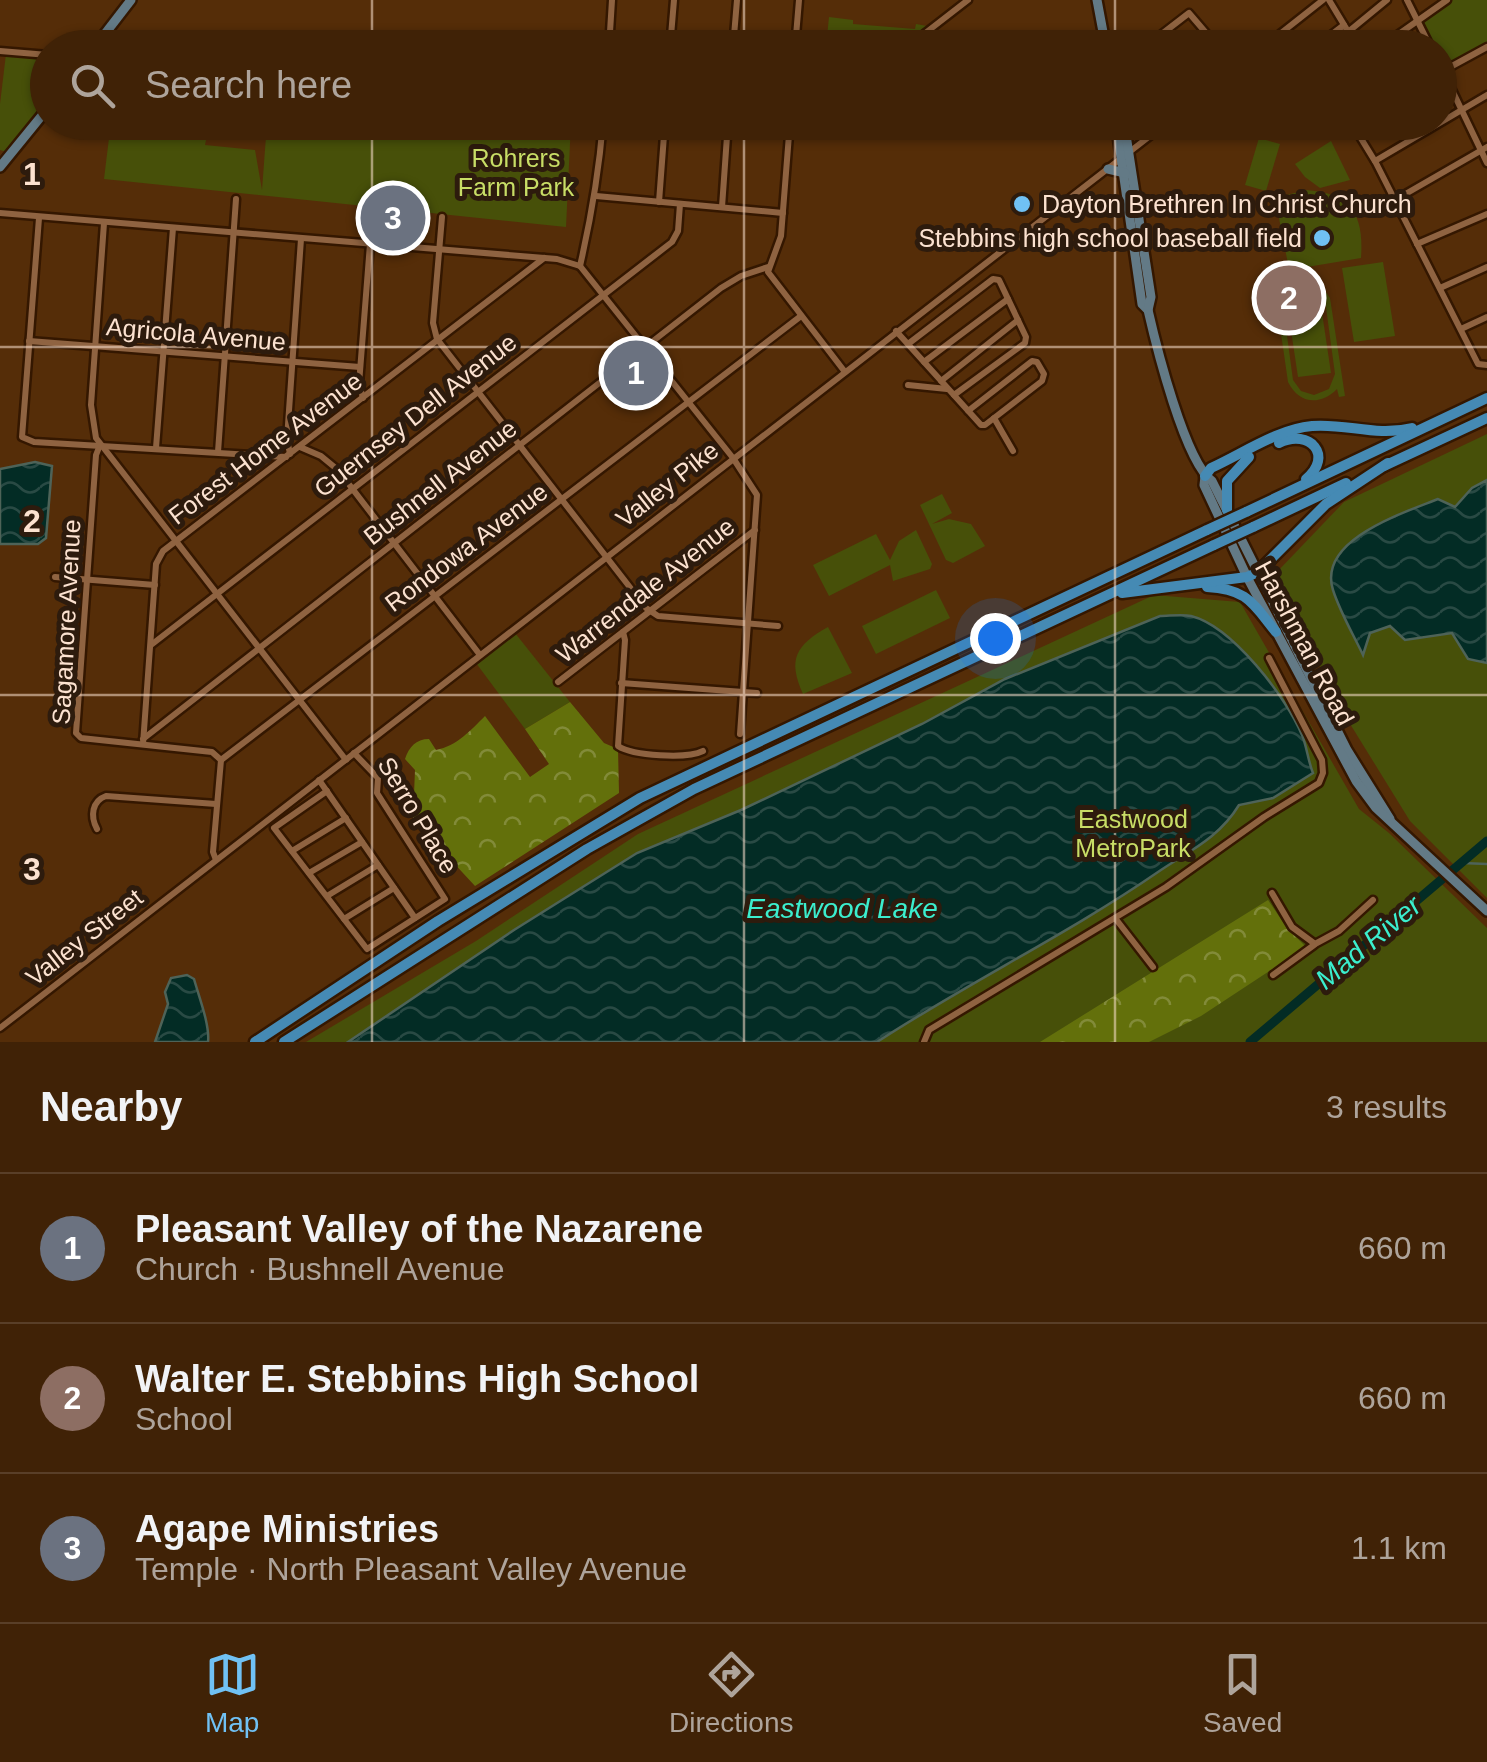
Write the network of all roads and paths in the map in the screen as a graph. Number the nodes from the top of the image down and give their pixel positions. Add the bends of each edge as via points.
1 (132, 0) edge
2 (612, 0) edge
3 (674, 0) edge
4 (737, 0) edge
5 (799, 0) edge
6 (968, 0) edge
7 (1097, 0) edge
8 (1326, 0) edge
9 (1387, 0) edge
10 (1407, 0) edge
11 (1447, 0) edge
12 (1418, 21) junction
13 (1346, 28) junction
14 (108, 30) edge
15 (610, 30) edge
16 (672, 30) edge
17 (735, 30) edge
18 (796, 30) edge
19 (929, 30) edge
20 (1103, 30) edge
21 (1167, 30) edge
22 (1204, 30) edge
23 (1286, 30) edge
24 (1343, 30) edge
25 (1405, 30) edge
26 (1422, 30) edge
27 (1487, 46) edge
28 (0, 51) edge
29 (30, 54) edge
30 (1457, 61) edge
31 (1487, 96) edge
32 (1457, 102) edge
33 (1461, 110) junction
34 (1457, 112) edge
35 (30, 130) edge
36 (601, 140) edge
37 (664, 140) edge
38 (727, 140) edge
39 (789, 140) edge
40 (1124, 140) edge
41 (1145, 140) edge
42 (1360, 140) edge
43 (1409, 140) edge
44 (1484, 149) edge
45 (1126, 155) junction
46 (1375, 160) junction
47 (1487, 163) edge
48 (0, 167) edge
49 (1108, 169) junction
50 (1125, 173) junction
51 (596, 196) junction
52 (236, 199) dead end
53 (1395, 200) junction
54 (659, 202) junction
55 (680, 204) junction
56 (722, 208) junction
57 (0, 213) edge
58 (783, 213) junction
59 (1487, 214) edge
60 (442, 217) dead end
61 (38, 218) junction
62 (104, 223) junction
63 (173, 228) junction
64 (234, 233) junction
65 (302, 238) junction
66 (370, 244) junction
67 (1418, 244) junction
68 (440, 250) junction
69 (544, 258) junction
70 (580, 266) junction
71 (768, 267) junction
72 (1487, 267) edge
73 (1440, 288) junction
74 (604, 294) junction
75 (1008, 299) junction
76 (1148, 310) junction
77 (801, 316) junction
78 (1487, 318) edge
79 (1018, 320) junction
80 (1461, 329) junction
81 (896, 331) junction
82 (29, 341) junction
83 (439, 341) junction
84 (908, 344) junction
85 (95, 346) junction
86 (646, 347) junction
87 (164, 352) junction
88 (225, 356) junction
89 (294, 362) junction
90 (924, 362) junction
91 (1483, 366) edge
92 (360, 367) junction
93 (845, 372) junction
94 (941, 382) junction
95 (908, 384) dead end
96 (478, 392) junction
97 (951, 392) junction
98 (363, 398) junction
99 (1487, 398) edge
100 (689, 402) junction
101 (968, 410) junction
102 (994, 418) junction
103 (1487, 418) edge
104 (1442, 419) junction
105 (100, 445) junction
106 (520, 446) junction
107 (300, 447) junction
108 (156, 448) junction
109 (1013, 451) dead end
110 (218, 452) junction
111 (288, 455) junction
112 (1249, 457) junction
113 (733, 458) junction
114 (1388, 464) junction
115 (1205, 476) junction
116 (352, 490) junction
117 (562, 499) junction
118 (1271, 500) junction
119 (1226, 510) junction
120 (756, 529) junction
121 (175, 541) junction
122 (394, 544) junction
123 (605, 558) junction
124 (1252, 574) junction
125 (54, 577) dead end
126 (87, 580) junction
127 (155, 585) junction
128 (1171, 586) junction
129 (216, 594) junction
130 (435, 596) junction
131 (1092, 602) junction
132 (649, 612) junction
133 (748, 624) junction
134 (778, 626) dead end
135 (622, 632) junction
136 (1276, 632) junction
137 (151, 645) junction
138 (259, 649) junction
139 (480, 655) junction
140 (1269, 658) dead end
141 (558, 682) dead end
142 (622, 683) junction
143 (743, 692) junction
144 (757, 693) dead end
145 (299, 700) junction
146 (740, 734) dead end
147 (143, 742) junction
148 (702, 751) dead end
149 (354, 753) junction
150 (221, 760) junction
151 (346, 760) junction
152 (319, 780) junction
153 (327, 791) junction
154 (216, 804) junction
155 (346, 818) junction
156 (1390, 819) junction
157 (97, 829) dead end
158 (362, 842) junction
159 (292, 851) junction
160 (216, 860) junction
161 (378, 865) junction
162 (309, 873) junction
163 (193, 878) joint
164 (394, 888) junction
165 (1272, 893) dead end
166 (326, 896) junction
167 (1373, 900) dead end
168 (1487, 911) edge
169 (414, 918) junction
170 (1115, 918) junction
171 (344, 919) junction
172 (1315, 944) junction
173 (1153, 968) dead end
174 (1273, 974) dead end
175 (0, 1028) edge
176 (255, 1042) edge
177 (284, 1042) edge
178 (924, 1042) edge

1 - 14 main road
2 - 15 street
3 - 16 street
4 - 17 street
5 - 18 street
6 - 19 street
7 - 20 main road
8 - 13 street
8 - 23 street
9 - 13 street
10 - 12 street
11 - 12 street
12 - 25 street
12 - 26 street
13 - 24 street
21 - 22 street via 1190,13
27 - 30 street
28 - 29 street
31 - 33 street
32 - 33 street
33 - 34 street
33 - 44 street
35 - 48 main road
36 - 51 street
37 - 54 street
38 - 56 street
39 - 58 street
40 - 45 main road, Harshman Road
41 - 45 street, Valley Pike
42 - 46 street
43 - 46 street
44 - 47 street
44 - 53 street
45 - 49 street, Valley Pike
45 - 50 main road, Harshman Road
45 - 76 main road, Harshman Road
46 - 53 street
49 - 50 main road
49 - 81 street, Valley Pike
50 - 76 main road, Harshman Road
51 - 54 street
51 - 70 street
52 - 64 street
53 - 67 street
54 - 55 street
55 - 56 street
55 - 74 street, Guernsey Dell Avenue via 675,238
56 - 58 street
57 - 61 street
58 - 71 street
59 - 67 street
60 - 68 street
61 - 62 street
61 - 82 street
62 - 63 street
62 - 85 street
63 - 64 street
63 - 87 street
64 - 65 street
64 - 88 street
65 - 66 street
65 - 89 street
66 - 68 street
66 - 92 street
67 - 73 street
68 - 69 street
68 - 83 street via 433,323
69 - 70 street
69 - 83 street, Forest Home Avenue
70 - 74 street
71 - 77 street
71 - 86 street, Bushnell Avenue via 732,282
72 - 73 street
73 - 80 street
74 - 86 street
74 - 96 street, Guernsey Dell Avenue
75 - 79 street
75 - 84 street via 994,279
75 - 90 street
76 - 115 main road, Harshman Road via 1171,395
77 - 93 street
77 - 100 street, Rondowa Avenue
78 - 80 street
79 - 94 street
79 - 97 street via 1026,340
80 - 91 street
81 - 84 street
81 - 93 street, Valley Pike
82 - 85 street, Agricola Avenue
82 - 105 street via 22,436
83 - 96 street
83 - 98 street, Forest Home Avenue
84 - 90 street
85 - 87 street, Agricola Avenue
85 - 105 street via 91,415
86 - 100 street
86 - 106 street, Bushnell Avenue
87 - 88 street, Agricola Avenue
87 - 108 street
88 - 89 street, Agricola Avenue
88 - 110 street
89 - 92 street, Agricola Avenue
89 - 111 street
90 - 94 street
92 - 98 street
93 - 113 street, Valley Pike
94 - 97 street
95 - 97 street
96 - 106 street
96 - 116 street, Guernsey Dell Avenue
97 - 101 street
98 - 107 street, Forest Home Avenue
99 - 104 highway
100 - 113 street
100 - 117 street, Rondowa Avenue
101 - 102 street via 981,425
101 - 102 street via 1036,361 1042,381
102 - 109 street
103 - 114 highway
104 - 115 highway via 1395,432 1291,430
104 - 118 highway
105 - 108 street
105 - 121 street
105 - 126 street, Sagamore Avenue
106 - 117 street
106 - 122 street, Bushnell Avenue
107 - 111 street, Forest Home Avenue
107 - 116 street via 332,464
108 - 110 street
110 - 111 street
111 - 121 street, Forest Home Avenue
112 - 115 highway
112 - 118 highway via 1296,437 1318,453 1315,471
112 - 119 highway via 1228,481
113 - 120 street via 756,495
113 - 123 street, Valley Pike
114 - 124 highway via 1326,504
114 - 131 highway, bridge
115 - 119 main road, Harshman Road
115 - 124 main road, Harshman Road
116 - 122 street
116 - 129 street, Guernsey Dell Avenue
117 - 123 street
117 - 130 street, Rondowa Avenue
118 - 176 highway, bridge via 640,798
119 - 124 main road, Harshman Road
120 - 132 street, Warrendale Avenue
120 - 133 street
121 - 127 street, Forest Home Avenue via 158,560
121 - 129 street
122 - 130 street
122 - 138 street, Bushnell Avenue
123 - 132 street
123 - 139 street, Valley Pike
124 - 128 highway
124 - 136 main road, Harshman Road
124 - 156 main road, Harshman Road
125 - 126 street
126 - 127 street
126 - 147 street, Sagamore Avenue via 76,732 81,738
127 - 137 street, Forest Home Avenue
128 - 131 highway
128 - 136 highway via 1242,594
129 - 137 street, Guernsey Dell Avenue
129 - 138 street
130 - 139 street
130 - 145 street, Rondowa Avenue
131 - 177 highway via 635,821
132 - 133 street
132 - 135 street, Warrendale Avenue
133 - 134 street
133 - 143 street
135 - 141 street, Warrendale Avenue
135 - 142 street
136 - 156 main road, Harshman Road via 1356,781
137 - 147 street, Forest Home Avenue
138 - 145 street
138 - 147 street, Bushnell Avenue
139 - 149 street, Valley Pike
140 - 170 street via 1317,749 1321,780
142 - 143 street
142 - 148 street via 616,740 621,748 689,756
143 - 144 street
143 - 146 street
145 - 150 street, Rondowa Avenue
145 - 151 street
147 - 150 street via 212,752
149 - 151 street, Valley Pike
149 - 169 street, Serro Place via 378,778 376,793 445,898
150 - 154 street
151 - 152 street, Valley Pike
152 - 153 street
152 - 160 street, Valley Pike
153 - 155 street
153 - 159 street via 274,828
154 - 157 street via 106,796 96,803
154 - 160 street
155 - 158 street
155 - 159 street
156 - 168 main road, Harshman Road
158 - 161 street
158 - 162 street
159 - 162 street
160 - 163 street, Valley Pike
161 - 164 street
161 - 166 street
162 - 166 street
163 - 175 street, Valley Street
164 - 169 street
164 - 171 street
165 - 172 street via 1292,927
166 - 171 street
167 - 172 street
169 - 171 street via 368,949
170 - 173 street
170 - 178 street via 930,1030
172 - 174 street

